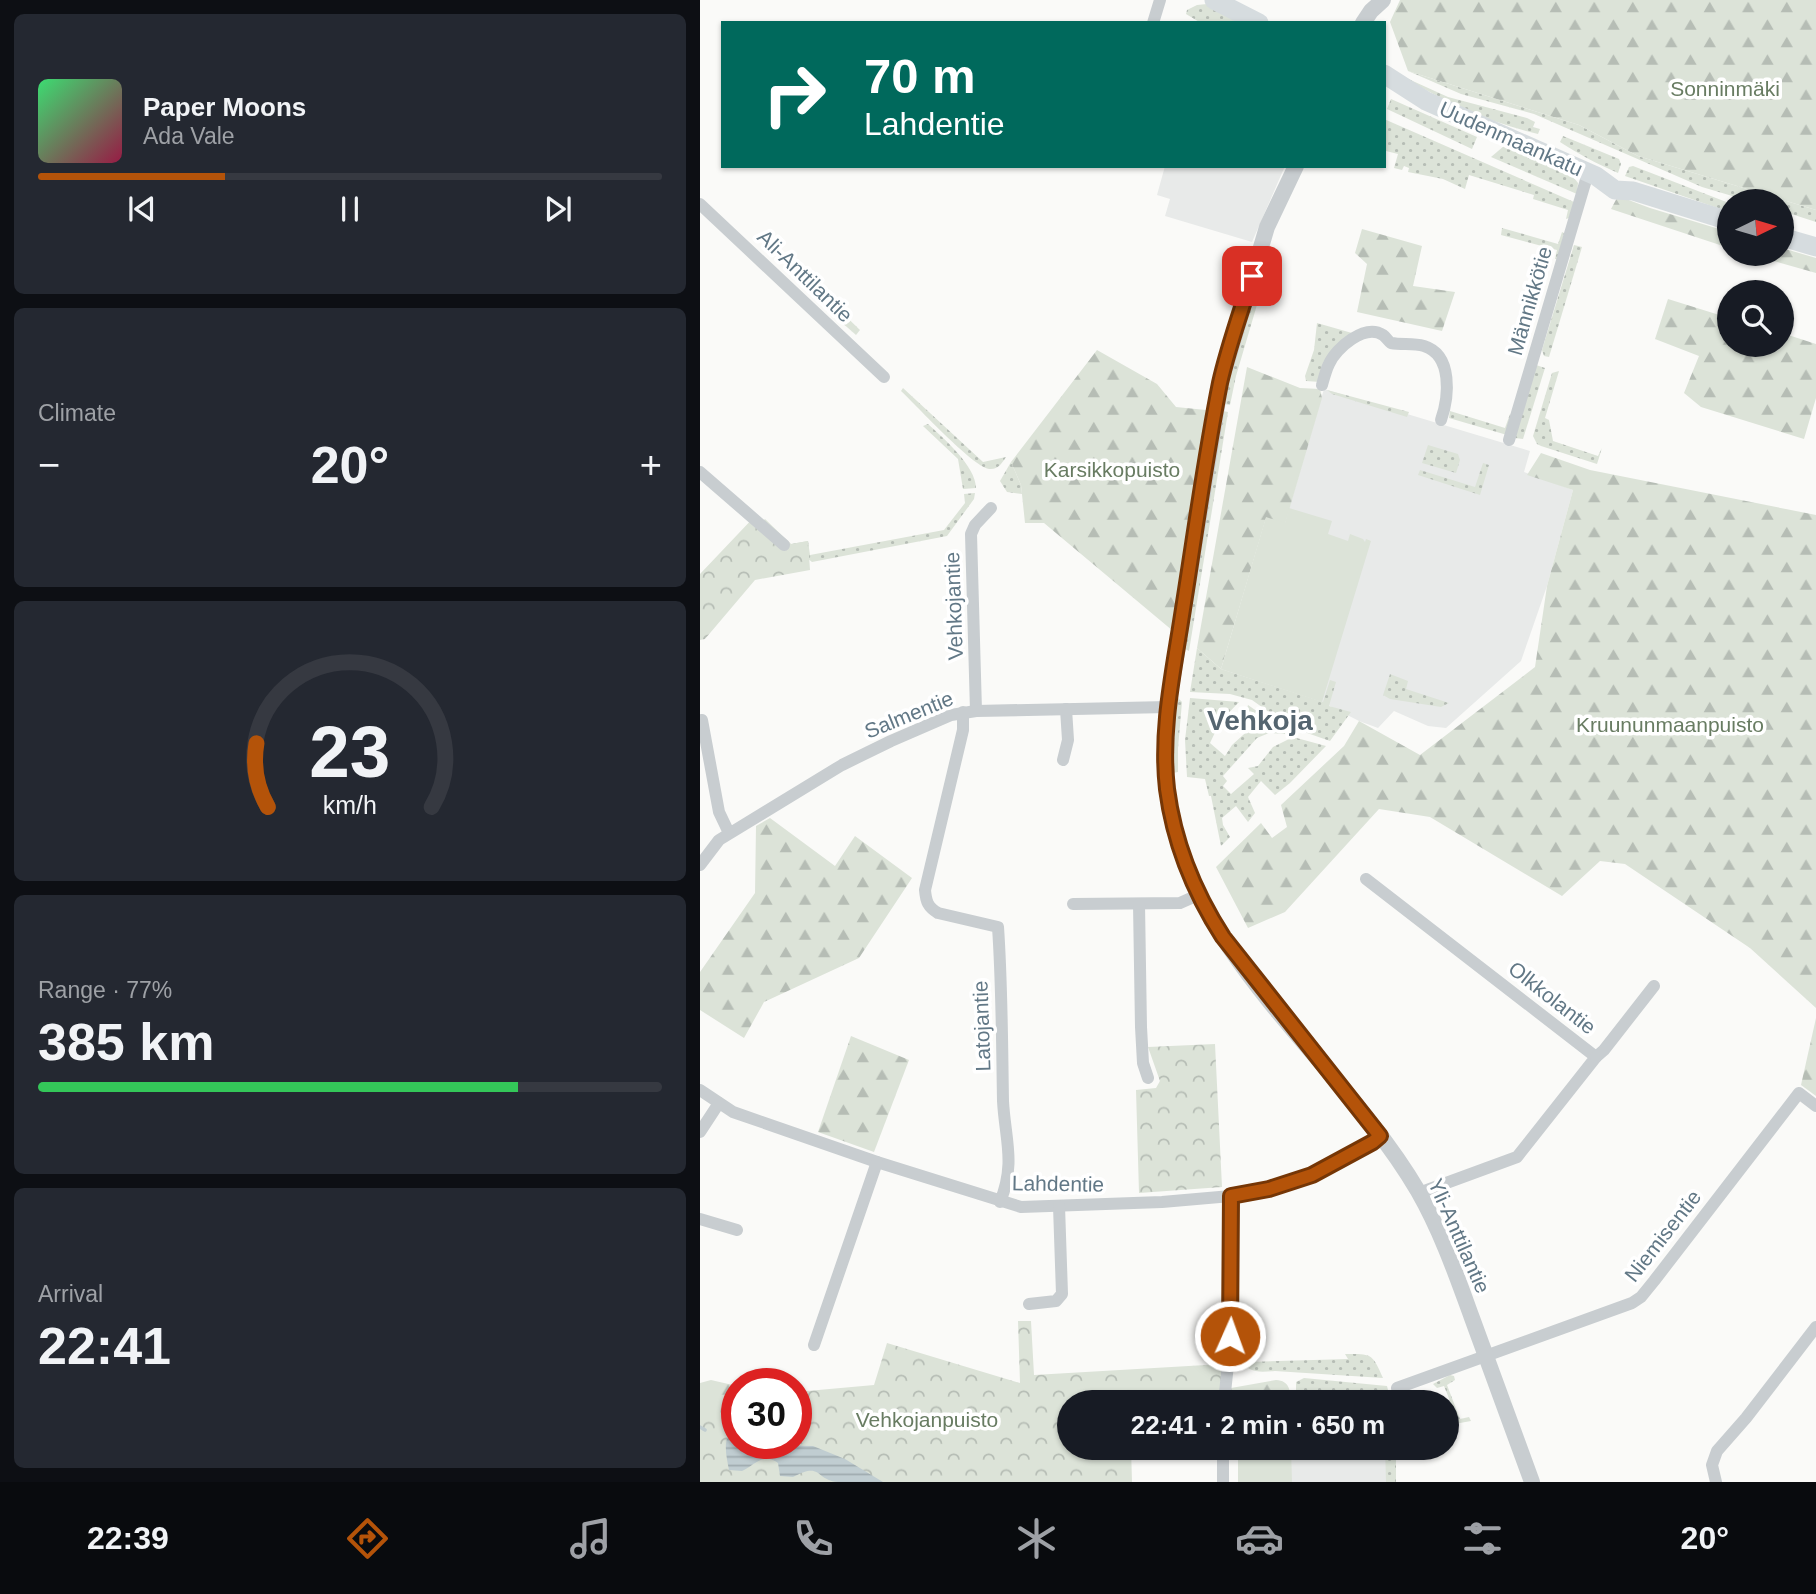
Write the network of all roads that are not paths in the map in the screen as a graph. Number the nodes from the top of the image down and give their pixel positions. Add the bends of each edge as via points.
1 (1160, 0) edge
2 (1214, 0) edge
3 (1154, 21) edge
4 (1255, 21) edge
5 (1365, 21) edge
6 (1377, 21) edge
7 (1386, 75) edge
8 (1386, 92) edge
9 (1426, 101) junction
10 (1295, 168) edge
11 (1592, 175) junction
12 (700, 204) edge
13 (1717, 217) edge
14 (1794, 241) edge
15 (1816, 247) edge
16 (884, 377) dead end
17 (1322, 385) dead end
18 (1441, 419) dead end
19 (1509, 439) dead end
20 (703, 481) edge
21 (991, 508) dead end
22 (784, 545) dead end
23 (1168, 707) junction
24 (1066, 709) junction
25 (976, 711) junction
26 (963, 712) junction
27 (702, 720) edge
28 (1063, 760) dead end
29 (729, 834) junction
30 (700, 865) edge
31 (1366, 879) dead end
32 (1198, 895) junction
33 (1073, 904) dead end
34 (1139, 904) junction
35 (1654, 986) dead end
36 (1596, 1057) junction
37 (1148, 1078) dead end
38 (700, 1090) edge
39 (719, 1103) junction
40 (1816, 1106) edge
41 (700, 1132) edge
42 (1380, 1136) junction
43 (877, 1161) junction
44 (1419, 1193) junction
45 (1231, 1196) junction
46 (1000, 1202) junction
47 (1059, 1206) junction
48 (700, 1219) edge
49 (737, 1230) dead end
50 (1029, 1304) dead end
51 (1816, 1327) edge
52 (814, 1345) dead end
53 (1486, 1357) junction
54 (1397, 1388) dead end
55 (1225, 1390) edge
56 (1223, 1460) edge
57 (1223, 1482) edge
58 (1532, 1482) edge
59 (1716, 1482) edge

1 - 3 street
2 - 4 main road
5 - 6 street via 1382,0
7 - 9 main road, Uudenmaankatu
8 - 9 main road, Uudenmaankatu
9 - 11 main road, Uudenmaankatu
10 - 23 street, Yli-Anttilantie via 1267,227 1221,382
11 - 13 main road, Uudenmaankatu via 1620,178 1633,191
11 - 19 street, Männikkötie
12 - 16 street, Ali-Anttilantie
14 - 15 main road
17 - 18 street via 1338,350 1354,337 1382,334 1391,344 1427,347 1437,353 1448,394
20 - 22 street
21 - 25 street, Vehkojantie via 971,534
23 - 24 street, Salmentie
23 - 32 street, Yli-Anttilantie via 1165,762 1169,805
24 - 25 street, Salmentie
24 - 28 street via 1068,740
25 - 26 street, Salmentie
26 - 29 street, Salmentie via 842,765
26 - 46 street, Latojantie via 963,730 925,890 929,908 938,914 998,927 1009,1143
27 - 29 street via 719,812
29 - 30 street, Salmentie
31 - 36 street, Olkkolantie
32 - 34 street via 1180,902
32 - 42 street, Yli-Anttilantie via 1236,957
33 - 34 street
34 - 37 street via 1143,1063
35 - 36 street
36 - 44 street, Olkkolantie via 1517,1157
38 - 39 street, Lahdentie
39 - 41 street
39 - 43 street, Lahdentie via 733,1112
40 - 53 street, Niemisentie via 1799,1093 1641,1297
42 - 44 street, Yli-Anttilantie
42 - 45 street, Lahdentie via 1312,1175
43 - 46 street, Lahdentie
43 - 52 street
44 - 53 street, Yli-Anttilantie via 1442,1238
45 - 47 street, Lahdentie
45 - 55 street
46 - 47 street, Lahdentie via 1021,1207
47 - 50 street via 1062,1294 1056,1301
48 - 49 street
51 - 59 street via 1717,1451 1712,1465
53 - 54 street, Niemisentie
53 - 58 street, Yli-Anttilantie
56 - 57 street

